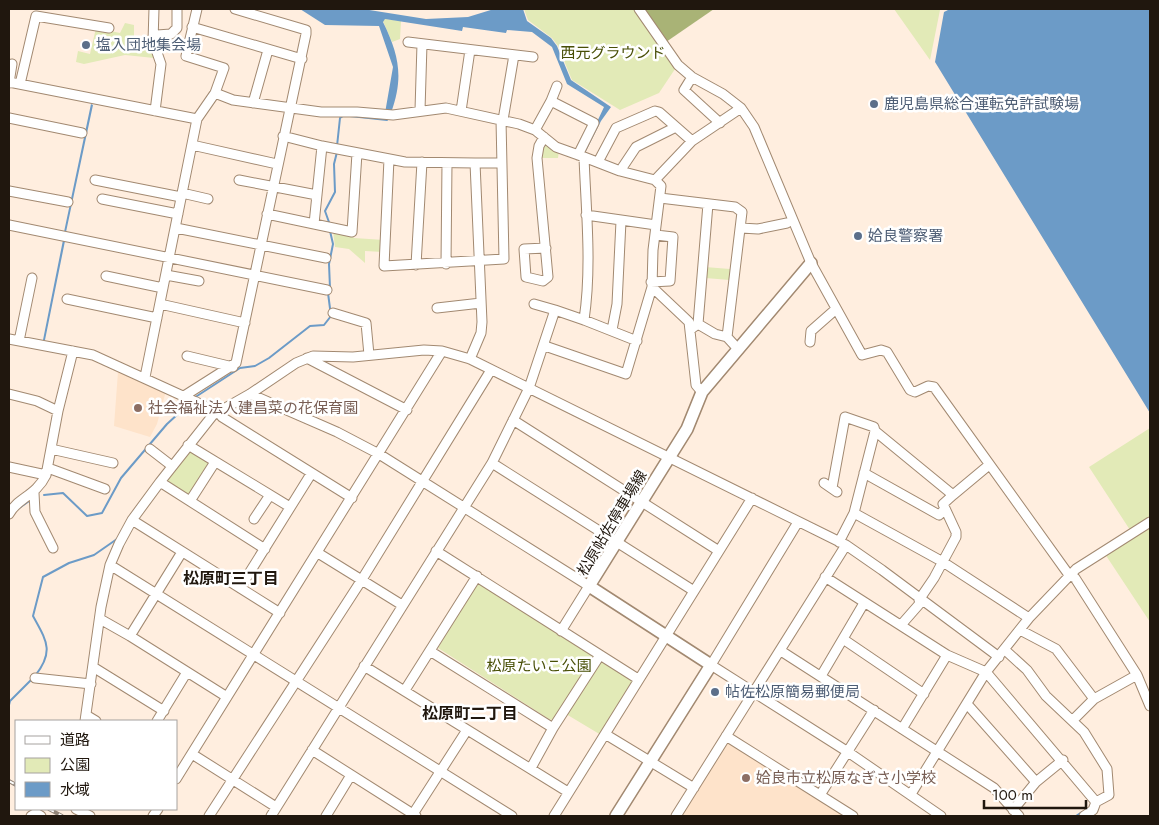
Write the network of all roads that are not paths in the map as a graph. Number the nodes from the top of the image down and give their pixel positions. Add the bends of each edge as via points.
1 (154, 9) edge
2 (177, 9) edge
3 (197, 9) edge
4 (235, 9) edge
5 (639, 9) edge
6 (192, 27) junction
7 (109, 28) dead end
8 (153, 41) junction
9 (408, 42) dead end
10 (422, 44) junction
11 (268, 50) junction
12 (470, 50) junction
13 (514, 55) junction
14 (533, 57) dead end
15 (302, 59) junction
16 (12, 64) dead end
17 (692, 77) junction
18 (9, 82) edge
19 (20, 84) junction
20 (558, 86) dead end
21 (216, 93) junction
22 (551, 101) junction
23 (253, 103) junction
24 (289, 108) junction
25 (741, 108) junction
26 (420, 110) junction
27 (154, 111) junction
28 (461, 111) junction
29 (9, 118) edge
30 (196, 119) junction
31 (502, 120) junction
32 (720, 123) junction
33 (676, 127) junction
34 (535, 130) junction
35 (82, 133) dead end
36 (283, 136) junction
37 (544, 137) junction
38 (692, 141) junction
39 (192, 146) junction
40 (322, 146) junction
41 (357, 153) junction
42 (581, 156) junction
43 (389, 159) junction
44 (422, 162) junction
45 (598, 162) junction
46 (447, 163) junction
47 (502, 163) junction
48 (278, 164) junction
49 (475, 164) junction
50 (620, 171) junction
51 (95, 180) dead end
52 (239, 180) dead end
53 (655, 180) junction
54 (273, 186) junction
55 (9, 191) edge
56 (182, 195) junction
57 (317, 195) junction
58 (660, 198) junction
59 (102, 199) dead end
60 (208, 199) dead end
61 (68, 202) dead end
62 (708, 204) junction
63 (178, 214) junction
64 (268, 214) junction
65 (586, 215) junction
66 (621, 220) junction
67 (787, 223) dead end
68 (9, 224) edge
69 (314, 224) junction
70 (176, 228) junction
71 (741, 228) junction
72 (656, 230) junction
73 (261, 245) junction
74 (546, 248) dead end
75 (170, 258) junction
76 (326, 258) dead end
77 (478, 262) junction
78 (446, 264) junction
79 (810, 264) junction
80 (416, 265) junction
81 (166, 275) junction
82 (254, 275) junction
83 (106, 276) dead end
84 (32, 278) dead end
85 (200, 281) dead end
86 (652, 284) junction
87 (164, 288) junction
88 (327, 290) dead end
89 (67, 299) dead end
90 (481, 303) junction
91 (160, 304) junction
92 (534, 304) dead end
93 (437, 308) dead end
94 (836, 309) junction
95 (556, 310) junction
96 (333, 313) dead end
97 (158, 318) junction
98 (584, 320) junction
99 (245, 323) junction
100 (695, 327) junction
101 (612, 330) junction
102 (727, 337) junction
103 (9, 339) edge
104 (637, 340) junction
105 (20, 341) junction
106 (810, 342) dead end
107 (545, 346) junction
108 (738, 349) junction
109 (74, 351) junction
110 (442, 351) junction
111 (369, 355) junction
112 (187, 356) dead end
113 (307, 358) junction
114 (470, 359) junction
115 (233, 367) junction
116 (491, 370) junction
117 (145, 377) junction
118 (529, 388) junction
119 (702, 392) junction
120 (9, 394) edge
121 (250, 394) junction
122 (184, 396) junction
123 (407, 410) junction
124 (58, 411) junction
125 (218, 412) junction
126 (513, 420) junction
127 (875, 431) junction
128 (188, 444) junction
129 (51, 449) junction
130 (150, 449) dead end
131 (379, 454) junction
132 (668, 459) junction
133 (215, 462) junction
134 (492, 462) junction
135 (113, 463) dead end
136 (989, 465) junction
137 (172, 466) junction
138 (9, 467) edge
139 (47, 471) junction
140 (864, 472) junction
141 (311, 474) junction
142 (422, 480) junction
143 (160, 482) junction
144 (824, 483) dead end
145 (105, 489) dead end
146 (34, 493) junction
147 (270, 495) junction
148 (953, 495) junction
149 (352, 498) junction
150 (752, 498) junction
151 (190, 501) junction
152 (641, 502) junction
153 (464, 506) junction
154 (290, 507) junction
155 (945, 509) junction
156 (854, 513) junction
157 (9, 514) edge
158 (254, 519) dead end
159 (132, 520) junction
160 (798, 522) junction
161 (1150, 522) edge
162 (616, 542) junction
163 (842, 544) junction
164 (53, 548) dead end
165 (265, 549) junction
166 (436, 551) junction
167 (719, 551) junction
168 (182, 552) junction
169 (318, 553) junction
170 (943, 562) junction
171 (110, 565) junction
172 (1069, 575) junction
173 (477, 576) junction
174 (825, 577) junction
175 (361, 581) junction
176 (589, 586) junction
177 (240, 588) junction
178 (694, 591) junction
179 (157, 594) junction
180 (920, 600) junction
181 (864, 603) junction
182 (402, 605) junction
183 (280, 612) junction
184 (1029, 618) junction
185 (100, 619) junction
186 (901, 624) junction
187 (1020, 630) junction
188 (561, 631) junction
189 (130, 636) junction
190 (666, 637) junction
191 (843, 639) junction
192 (430, 651) junction
193 (781, 651) junction
194 (600, 654) junction
195 (947, 654) junction
196 (1002, 654) junction
197 (254, 656) junction
198 (711, 664) junction
199 (364, 666) junction
200 (93, 667) junction
201 (187, 672) junction
202 (986, 672) junction
203 (1137, 675) junction
204 (821, 676) junction
205 (35, 678) dead end
206 (638, 679) junction
207 (296, 681) junction
208 (91, 684) junction
209 (405, 690) junction
210 (755, 691) junction
211 (924, 694) junction
212 (227, 697) junction
213 (1094, 699) junction
214 (967, 704) junction
215 (1150, 706) edge
216 (339, 708) junction
217 (874, 710) junction
218 (164, 711) junction
219 (86, 718) edge
220 (158, 720) edge
221 (1073, 720) junction
222 (553, 728) junction
223 (902, 729) junction
224 (467, 730) junction
225 (605, 734) junction
226 (726, 736) junction
227 (312, 750) junction
228 (938, 751) junction
229 (848, 752) junction
230 (192, 754) junction
231 (1063, 760) junction
232 (651, 761) junction
233 (531, 768) junction
234 (440, 771) junction
235 (351, 775) junction
236 (178, 776) edge
237 (234, 780) junction
238 (1036, 782) junction
239 (694, 788) junction
240 (568, 792) junction
241 (911, 794) junction
242 (820, 795) junction
243 (276, 807) junction
244 (78, 810) edge
245 (1095, 810) edge
246 (1016, 813) edge
247 (329, 815) edge
248 (415, 815) edge
249 (31, 816) edge
250 (41, 816) edge
251 (90, 816) edge
252 (209, 816) edge
253 (271, 816) edge
254 (512, 816) edge
255 (554, 816) edge
256 (616, 816) edge
257 (676, 816) edge
258 (853, 816) edge
259 (940, 816) edge
260 (1084, 816) edge

1 - 8 street
2 - 8 street via 177,28 171,34 158,35
3 - 6 street
4 - 15 street via 306,30
5 - 17 street via 670,57
6 - 11 street
6 - 21 street via 186,56 224,68
7 - 19 street via 36,16
8 - 27 street via 161,64
9 - 10 street
10 - 12 street
10 - 26 street
11 - 15 street
11 - 23 street
12 - 13 street
12 - 28 street
13 - 14 street
13 - 31 street
15 - 24 street
16 - 18 street
17 - 25 street
17 - 32 street via 684,90
18 - 19 street
19 - 27 street
20 - 22 street
21 - 23 street
21 - 30 street
22 - 34 street
22 - 42 street via 594,123
23 - 24 street
24 - 26 street via 393,115
24 - 36 street
25 - 32 street
25 - 79 street via 754,127
26 - 28 street via 446,108
27 - 30 street
28 - 31 street
29 - 35 street
30 - 39 street
31 - 34 street
31 - 47 street
32 - 38 street
33 - 38 street
33 - 45 street via 655,111 616,128
33 - 50 street via 636,147
34 - 37 street
36 - 40 street
36 - 48 street
37 - 42 street via 556,147
37 - 74 street via 537,158
38 - 53 street
39 - 48 street
39 - 56 street
40 - 41 street
40 - 57 street
41 - 43 street
41 - 69 street via 352,232
42 - 45 street
42 - 65 street
43 - 44 street
43 - 80 street via 384,266
44 - 46 street
44 - 80 street
45 - 50 street
46 - 49 street
46 - 78 street
47 - 49 street
47 - 77 street via 504,259
48 - 54 street
49 - 77 street
50 - 53 street
51 - 56 street
52 - 54 street
53 - 58 street via 660,186
54 - 57 street
54 - 64 street
55 - 61 street
56 - 60 street
56 - 63 street
57 - 69 street
58 - 62 street
58 - 72 street
59 - 63 street
62 - 71 street via 740,208
62 - 100 street
63 - 70 street
64 - 69 street
64 - 73 street
65 - 66 street
65 - 98 street via 588,292
66 - 72 street
66 - 101 street via 617,304
67 - 71 street via 758,229
68 - 75 street
70 - 73 street
70 - 75 street
71 - 102 street
72 - 86 street
72 - 86 street via 673,237 670,281
73 - 76 street
73 - 82 street
75 - 81 street
75 - 82 street
77 - 78 street
77 - 90 street
78 - 80 street
79 - 94 street
79 - 108 main road, 松原帖佐停車場線
81 - 85 street
81 - 87 street
82 - 88 street
82 - 99 street
83 - 87 street
84 - 105 street
86 - 100 street
86 - 104 street
87 - 91 street
89 - 97 street
90 - 93 street
90 - 114 street via 481,333
91 - 97 street
91 - 99 street
92 - 95 street
94 - 106 street via 811,331
94 - 136 street via 862,355 881,350 886,352 910,390 915,392 934,387
95 - 98 street
95 - 107 street
96 - 111 street via 366,323
97 - 117 street
98 - 101 street
99 - 115 street
100 - 102 street
100 - 119 street via 696,385
101 - 104 street
102 - 108 street
103 - 105 street
104 - 107 street via 626,374
105 - 109 street
107 - 118 street
108 - 119 main road, 松原帖佐停車場線
109 - 117 street
109 - 124 street
110 - 111 street
110 - 114 street
110 - 123 street
111 - 113 street
112 - 115 street
113 - 121 street
113 - 123 street
114 - 116 street
115 - 122 street
116 - 118 street
116 - 142 street
117 - 122 street
118 - 126 street
118 - 132 street
119 - 132 main road, 松原帖佐停車場線 via 687,429
120 - 124 street via 36,400
121 - 125 street
121 - 131 street
122 - 125 street
123 - 131 street
124 - 129 street
125 - 128 street
125 - 141 street
126 - 134 street
126 - 152 street
127 - 140 street
127 - 144 street via 874,427 845,417 834,490
127 - 148 street
128 - 133 street
128 - 137 street
129 - 135 street
129 - 139 street
130 - 137 street
131 - 142 street
131 - 149 street
132 - 150 street
132 - 152 main road, 松原帖佐停車場線
133 - 147 street
133 - 151 street
134 - 153 street
134 - 162 street
136 - 148 street
136 - 172 street
137 - 143 street
138 - 139 street
139 - 145 street
139 - 146 street
140 - 155 street via 939,515
140 - 156 street
141 - 149 street
141 - 154 street
142 - 153 street
142 - 175 street
143 - 151 street
143 - 159 street
146 - 157 street
146 - 164 street via 35,512
147 - 154 street
147 - 158 street
148 - 155 street via 943,504
149 - 169 street
150 - 160 street
150 - 167 street
151 - 165 street
152 - 162 main road, 松原帖佐停車場線
152 - 167 street
153 - 166 street
153 - 176 street
154 - 165 street
155 - 170 street via 956,532
156 - 163 street
156 - 170 street
159 - 168 street
159 - 171 street
160 - 163 street
160 - 198 street
161 - 172 street
162 - 176 main road, 松原帖佐停車場線
162 - 178 street
163 - 174 street
163 - 180 street
165 - 177 street
166 - 173 street
166 - 182 street
167 - 178 street
168 - 177 street
168 - 179 street
169 - 175 street
169 - 183 street
170 - 180 street
170 - 184 street
171 - 179 street
171 - 185 street
172 - 184 street
172 - 203 street via 1075,578 1101,615
173 - 188 street
173 - 192 street
174 - 181 street
174 - 193 street
175 - 182 street
175 - 207 street
176 - 188 street
176 - 190 main road, 松原帖佐停車場線
177 - 183 street
178 - 190 street
179 - 189 street
179 - 197 street
180 - 186 street
180 - 196 street
181 - 186 street
181 - 191 street
182 - 199 street
183 - 197 street
184 - 187 street
185 - 189 street
185 - 200 street
186 - 195 street
187 - 196 street
187 - 213 street via 1056,649
188 - 194 street
189 - 201 street
190 - 198 main road, 松原帖佐停車場線
190 - 206 street
191 - 204 street
191 - 211 street
192 - 209 street
192 - 222 street
193 - 204 street
193 - 210 street
194 - 206 street
194 - 222 street
195 - 202 street
195 - 211 street
196 - 202 street
196 - 221 street via 1027,670 1046,696
197 - 207 street
197 - 212 street
198 - 210 street
198 - 232 main road
199 - 209 street
199 - 216 street
200 - 208 street
200 - 218 street
201 - 212 street
201 - 218 street
202 - 214 street
202 - 231 street
203 - 213 street
203 - 215 street
204 - 217 street
205 - 208 street
206 - 225 street
207 - 216 street
207 - 237 street
208 - 219 street
209 - 224 street
210 - 226 street
210 - 229 street
211 - 223 street
212 - 230 street
213 - 221 street
214 - 228 street
214 - 238 street
216 - 227 street
216 - 234 street
217 - 223 street
217 - 229 street
218 - 220 street
221 - 245 street via 1107,769 1108,795
222 - 233 street
223 - 228 street
224 - 233 street
224 - 234 street
225 - 232 street
225 - 240 street
226 - 239 street
226 - 242 street
227 - 235 street
227 - 243 street
228 - 241 street
228 - 246 street via 994,788
229 - 241 street
229 - 242 street
230 - 236 street
230 - 237 street
231 - 238 street
231 - 245 street
232 - 239 street
232 - 256 main road
233 - 240 street
234 - 248 street
234 - 254 street
235 - 247 street
235 - 248 street
237 - 243 street
237 - 252 street
238 - 246 street
239 - 257 street
240 - 255 street
241 - 259 street
242 - 258 street
243 - 253 street
244 - 251 street
245 - 260 street
249 - 250 street via 36,813

